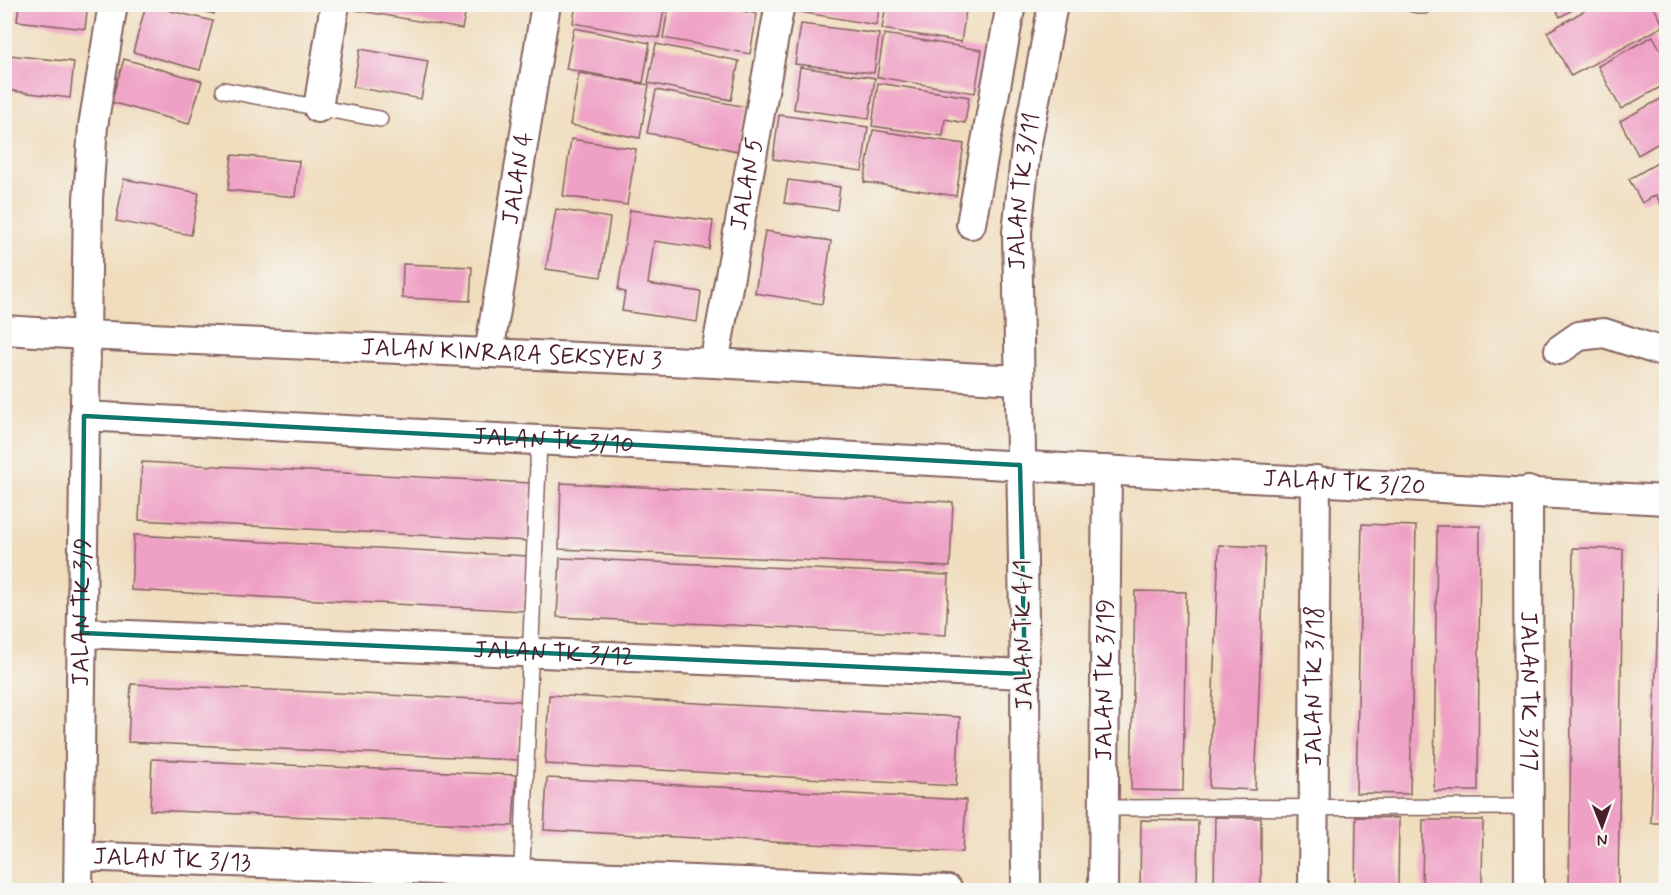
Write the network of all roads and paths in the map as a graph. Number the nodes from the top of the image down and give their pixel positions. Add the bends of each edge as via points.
1 (113, 4) edge
2 (335, 4) edge
3 (546, 4) edge
4 (780, 4) edge
5 (1011, 4) edge
6 (1053, 4) edge
7 (1413, 4) edge
8 (1424, 4) edge
9 (224, 90) dead end
10 (318, 108) junction
11 (380, 119) dead end
12 (971, 224) dead end
13 (4, 330) edge
14 (85, 335) junction
15 (1559, 350) dead end
16 (489, 353) junction
17 (1666, 353) edge
18 (714, 363) junction
19 (1018, 380) junction
20 (84, 416) junction
21 (539, 440) junction
22 (1020, 465) junction
23 (1107, 471) junction
24 (1316, 480) junction
25 (1528, 491) junction
26 (1666, 500) edge
27 (82, 633) junction
28 (531, 652) junction
29 (1025, 674) junction
30 (1312, 807) junction
31 (1529, 807) junction
32 (1104, 808) junction
33 (79, 856) junction
34 (522, 882) edge
35 (78, 891) edge
36 (948, 891) edge
37 (1026, 891) edge
38 (1103, 891) edge
39 (1313, 891) edge
40 (1528, 891) edge

1 - 14 street, JALAN TK 3/9 via 93,126
2 - 10 street
3 - 16 street, JALAN 4
4 - 18 street, JALAN 5
5 - 12 street
6 - 19 street, JALAN TK 3/11 via 1026,148 1017,232
7 - 8 lane
9 - 10 lane
10 - 11 lane
13 - 14 street, JALAN KINRARA SEKSYEN 3
14 - 16 street, JALAN KINRARA SEKSYEN 3
14 - 20 street, JALAN TK 3/9
15 - 17 street via 1578,336 1604,333
16 - 18 street, JALAN KINRARA SEKSYEN 3
18 - 19 street, JALAN KINRARA SEKSYEN 3
19 - 22 street, JALAN TK 4/1
20 - 21 street, JALAN TK 3/10
20 - 27 street, JALAN TK 3/9
21 - 22 street, JALAN TK 3/10
21 - 28 lane
22 - 23 street, JALAN TK 3/20
22 - 29 street, JALAN TK 4/1
23 - 24 street, JALAN TK 3/20
23 - 32 street, JALAN TK 3/19
24 - 25 street, JALAN TK 3/20
24 - 30 street, JALAN TK 3/18
25 - 26 street, JALAN TK 3/20
25 - 31 street, JALAN TK 3/17
27 - 28 street, JALAN TK 3/12
27 - 33 street, JALAN TK 3/9
28 - 29 street, JALAN TK 3/12
28 - 34 lane
29 - 37 street, JALAN TK 4/1
30 - 31 lane
30 - 32 lane
30 - 39 street, JALAN TK 3/18
31 - 40 street, JALAN TK 3/17
32 - 38 street, JALAN TK 3/19
33 - 34 street, JALAN TK 3/13
33 - 35 street, JALAN TK 3/9
34 - 36 street, JALAN TK 3/13

